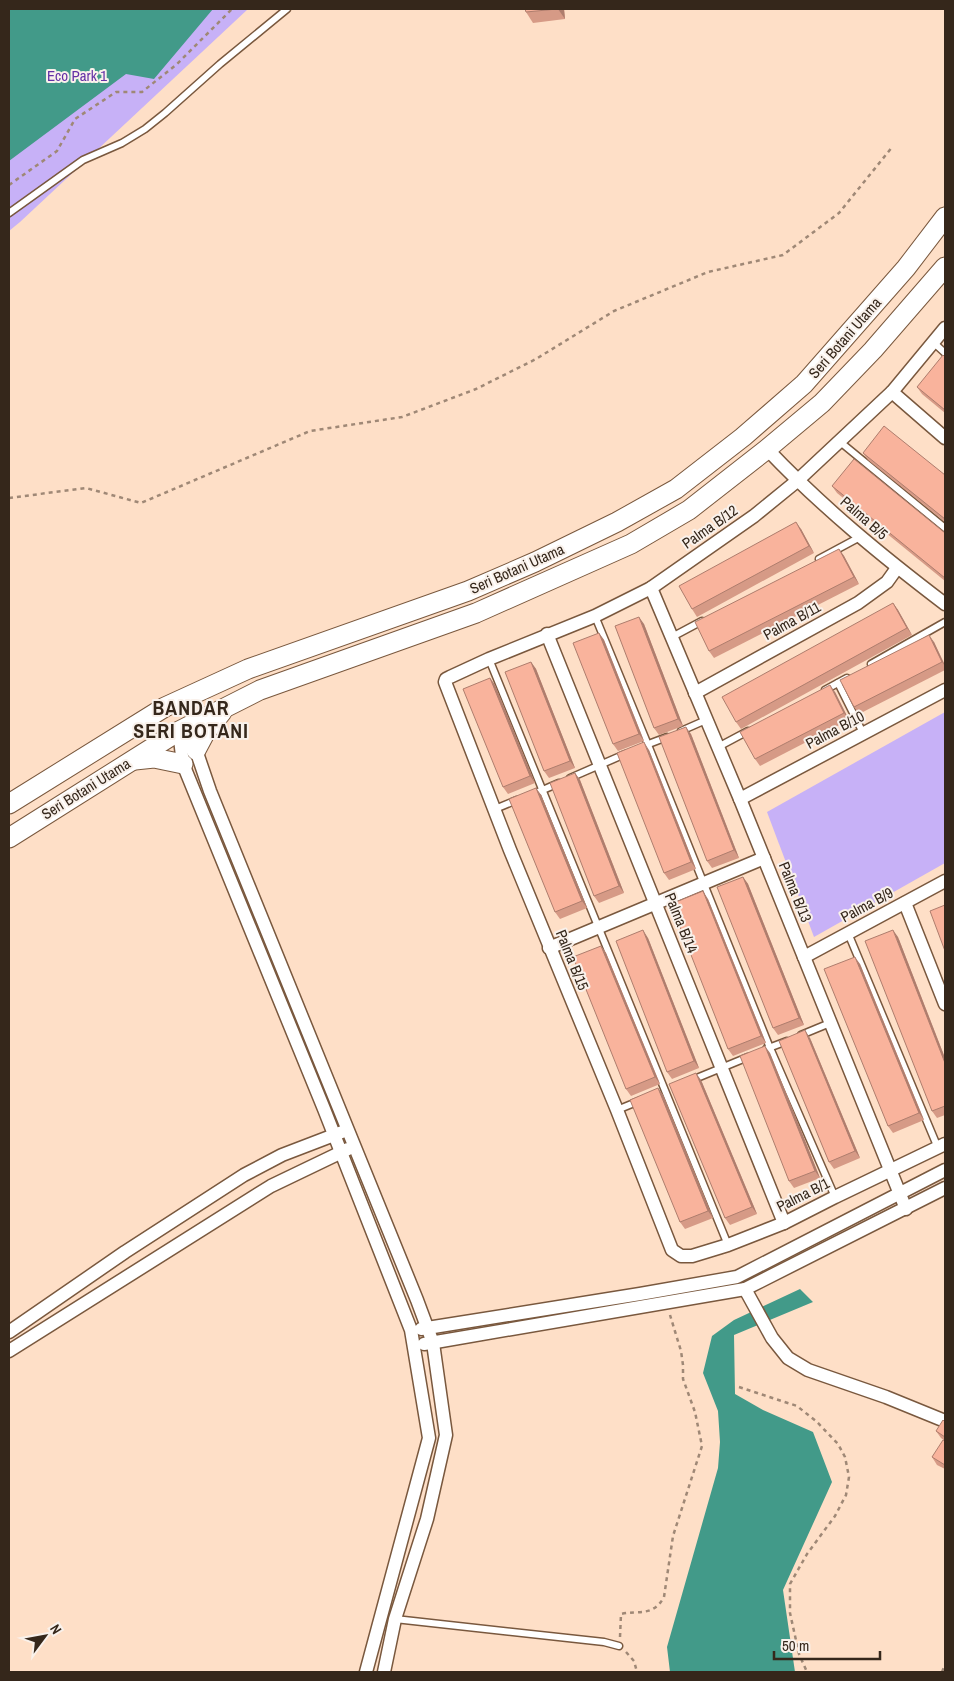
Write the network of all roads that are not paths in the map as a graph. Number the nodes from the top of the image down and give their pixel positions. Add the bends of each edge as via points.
1 (287, 9) edge
2 (9, 213) edge
3 (945, 217) edge
4 (945, 267) edge
5 (945, 328) edge
6 (933, 342) junction
7 (945, 353) edge
8 (892, 392) junction
9 (945, 438) edge
10 (839, 441) junction
11 (767, 449) junction
12 (798, 481) junction
13 (945, 528) edge
14 (860, 537) junction
15 (809, 564) edge
16 (897, 568) junction
17 (651, 588) junction
18 (945, 604) edge
19 (595, 616) junction
20 (706, 619) edge
21 (945, 622) edge
22 (547, 634) junction
23 (672, 637) junction
24 (489, 658) junction
25 (862, 669) edge
26 (854, 674) edge
27 (228, 678) junction
28 (445, 682) joint
29 (838, 684) junction
30 (945, 690) edge
31 (821, 692) edge
32 (694, 693) junction
33 (228, 706) junction
34 (143, 720) junction
35 (706, 720) junction
36 (752, 729) edge
37 (179, 731) junction
38 (864, 733) junction
39 (648, 745) junction
40 (718, 747) junction
41 (640, 748) edge
42 (196, 750) junction
43 (632, 751) edge
44 (133, 760) junction
45 (183, 764) junction
46 (600, 765) junction
47 (542, 790) junction
48 (534, 793) edge
49 (526, 796) edge
50 (740, 799) junction
51 (9, 804) edge
52 (495, 808) junction
53 (9, 838) edge
54 (764, 858) junction
55 (945, 881) edge
56 (703, 884) junction
57 (905, 903) junction
58 (656, 904) junction
59 (598, 928) junction
60 (848, 933) junction
61 (550, 948) junction
62 (804, 957) junction
63 (945, 1004) edge
64 (830, 1023) junction
65 (770, 1048) junction
66 (762, 1051) edge
67 (754, 1055) edge
68 (722, 1068) junction
69 (681, 1084) edge
70 (673, 1087) edge
71 (665, 1091) junction
72 (657, 1094) edge
73 (649, 1097) edge
74 (616, 1110) junction
75 (348, 1129) junction
76 (334, 1135) junction
77 (355, 1146) junction
78 (942, 1146) edge
79 (340, 1152) junction
80 (945, 1170) edge
81 (890, 1171) junction
82 (945, 1188) edge
83 (900, 1193) junction
84 (835, 1197) junction
85 (906, 1208) junction
86 (784, 1223) junction
87 (728, 1246) junction
88 (672, 1250) joint
89 (745, 1289) junction
90 (417, 1300) junction
91 (454, 1324) junction
92 (428, 1328) junction
93 (411, 1330) junction
94 (9, 1332) edge
95 (460, 1339) junction
96 (433, 1343) junction
97 (413, 1345) junction
98 (9, 1351) edge
99 (436, 1363) junction
100 (945, 1421) edge
101 (395, 1619) junction
102 (620, 1646) road end
103 (366, 1672) edge
104 (384, 1672) edge

1 - 2 lane via 145,129 83,160
3 - 27 main road, Seri Botani Utama via 906,268 804,384 676,489 617,522 468,591
4 - 11 main road, Seri Botani Utama via 829,396
5 - 6 street, Palma B/12
6 - 7 lane
6 - 8 street, Palma B/12
8 - 9 street
8 - 10 street, Palma B/12
10 - 12 street, Palma B/12
10 - 13 lane
11 - 12 street, Palma B/5
11 - 33 main road, Seri Botani Utama via 689,510 631,544 476,613 260,690
12 - 14 street, Palma B/5
12 - 17 street, Palma B/12
14 - 15 lane
14 - 16 street, Palma B/5
16 - 18 street, Palma B/5
16 - 32 street, Palma B/11 via 887,582 858,603
17 - 19 street, Palma B/12
17 - 23 street, Palma B/13
19 - 22 street, Palma B/12
19 - 39 lane
20 - 23 lane
21 - 25 lane
22 - 24 street, Palma B/12
22 - 46 street, Palma B/14
23 - 32 street, Palma B/13
24 - 28 street, Palma B/12 via 446,678
24 - 47 lane
26 - 29 lane
27 - 34 main road, Seri Botani Utama
27 - 37 main road via 188,710
28 - 52 street, Palma B/15
29 - 31 lane
29 - 38 lane
30 - 38 street, Palma B/10
32 - 35 street, Palma B/13
33 - 37 main road, Seri Botani Utama
33 - 42 main road via 205,733
34 - 37 main road via 160,722
34 - 51 main road, Seri Botani Utama
35 - 39 lane
35 - 40 street, Palma B/13
36 - 40 lane
37 - 42 street
37 - 44 main road, Seri Botani Utama
37 - 45 street
38 - 50 street, Palma B/10
39 - 41 lane
39 - 56 lane
40 - 50 street, Palma B/13
42 - 75 street
43 - 46 lane
44 - 45 main road via 154,758
44 - 53 main road, Seri Botani Utama
45 - 76 street
46 - 47 lane
46 - 58 street, Palma B/14
47 - 48 lane
47 - 59 lane
49 - 52 lane
50 - 54 street, Palma B/13
52 - 61 street, Palma B/15
54 - 56 street
54 - 62 street, Palma B/13
55 - 57 street, Palma B/9
56 - 58 street
56 - 65 lane
57 - 60 street, Palma B/9
57 - 63 street
58 - 59 street
58 - 68 street, Palma B/14
59 - 61 street
59 - 71 lane
60 - 62 street, Palma B/9
60 - 78 lane
61 - 74 street, Palma B/15
62 - 64 street, Palma B/13
64 - 65 lane
64 - 81 street, Palma B/13
65 - 66 lane
65 - 84 lane
67 - 68 lane
68 - 69 lane
68 - 86 street, Palma B/14
70 - 71 lane
71 - 72 lane
71 - 87 lane
73 - 74 lane
74 - 88 street, Palma B/15
75 - 76 street
75 - 77 street
76 - 79 street
76 - 94 street via 282,1155 244,1175
77 - 79 street
77 - 90 street
78 - 81 street, Palma B/1
79 - 93 street
79 - 98 street via 271,1186
80 - 83 street
81 - 83 street, Palma B/13
81 - 84 street, Palma B/1
82 - 85 street
83 - 85 street, Palma B/13
83 - 91 street via 737,1277
84 - 86 street, Palma B/1
85 - 89 street
86 - 87 street, Palma B/1
87 - 88 street, Palma B/1 via 692,1256 681,1256
89 - 95 street
89 - 100 street via 772,1338 788,1358 808,1370
90 - 91 street via 436,1317
90 - 92 street
91 - 92 street
92 - 93 street
92 - 96 street
93 - 97 street
95 - 96 street
95 - 99 street via 447,1348
96 - 97 street
96 - 99 street
97 - 103 street via 429,1438
99 - 101 street via 446,1435 427,1519
101 - 102 lane
101 - 104 street

